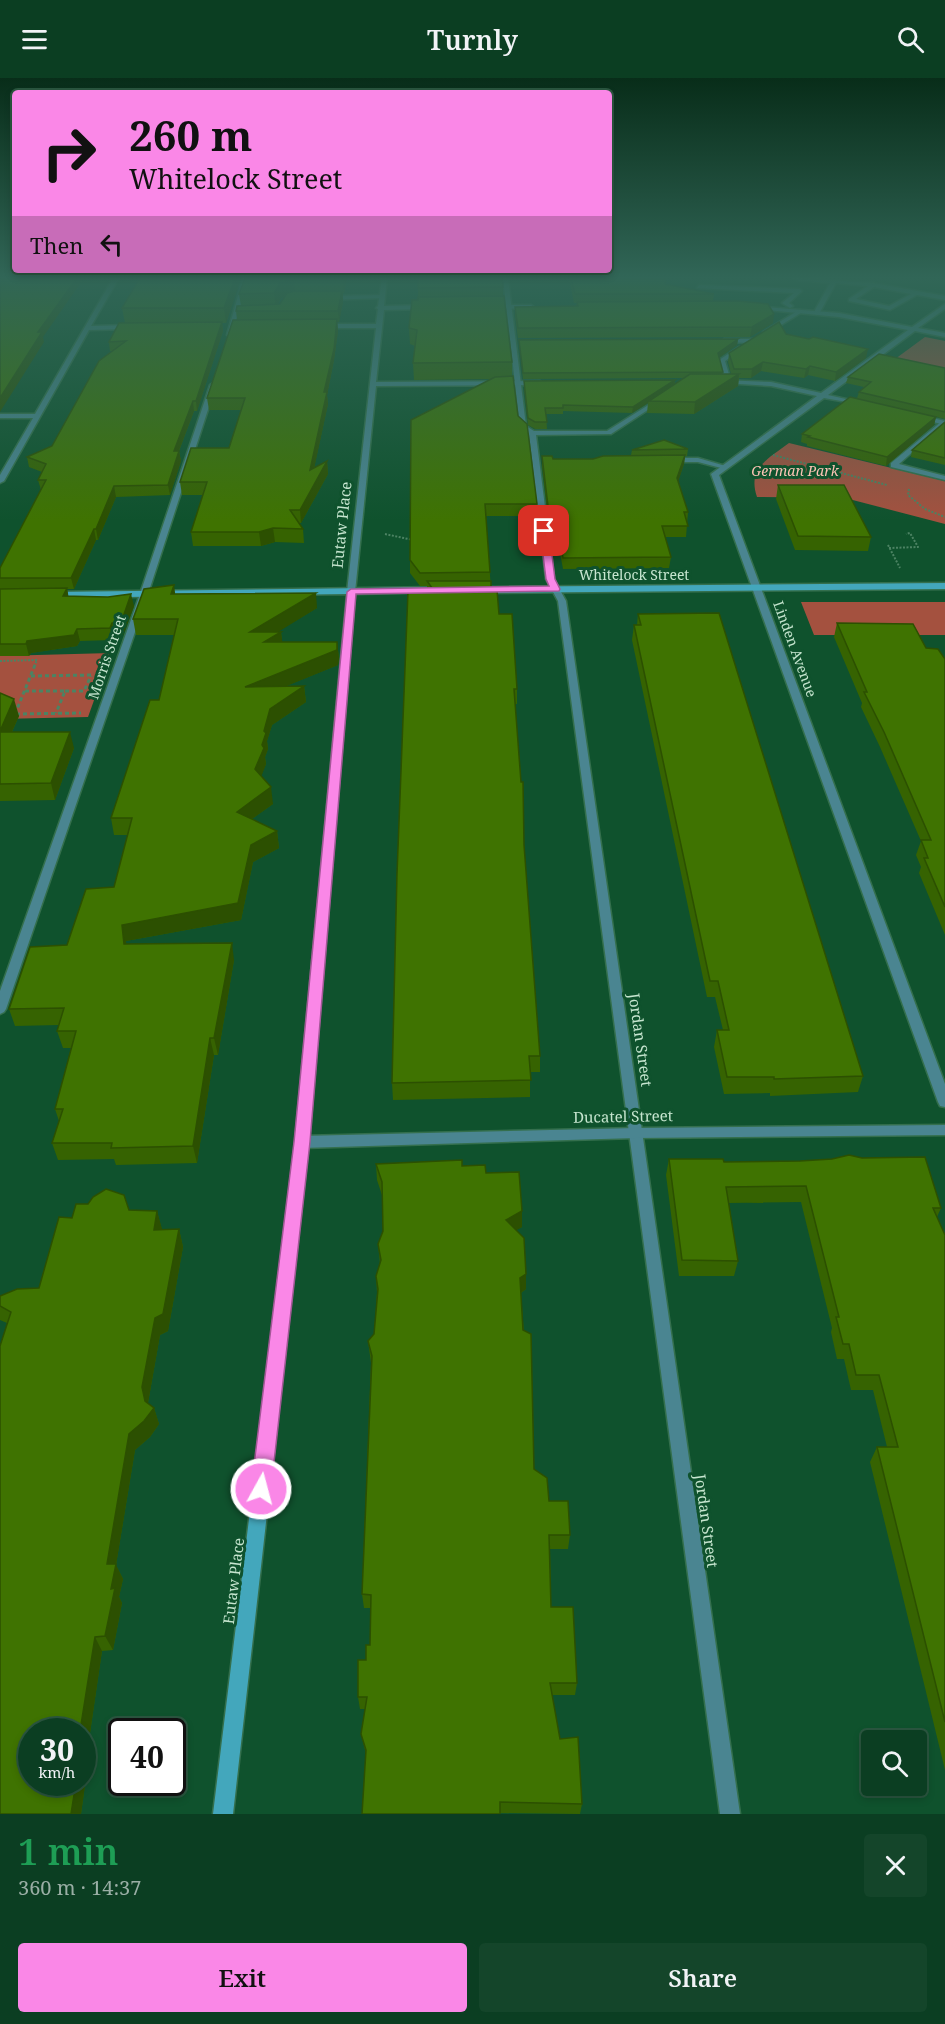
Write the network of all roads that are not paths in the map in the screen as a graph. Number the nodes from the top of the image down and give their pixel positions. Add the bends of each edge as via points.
1 (69, 359) edge
2 (375, 359) edge
3 (519, 359) edge
4 (724, 359) edge
5 (871, 359) edge
6 (215, 377) edge
7 (718, 381) edge
8 (728, 381) junction
9 (518, 383) junction
10 (552, 383) edge
11 (373, 384) junction
12 (669, 394) edge
13 (822, 394) junction
14 (867, 405) edge
15 (911, 415) edge
16 (0, 416) edge
17 (37, 416) junction
18 (944, 423) edge
19 (532, 433) junction
20 (663, 460) edge
21 (725, 467) junction
22 (945, 478) edge
23 (0, 481) edge
24 (945, 585) edge
25 (757, 587) junction
26 (556, 589) junction
27 (452, 590) edge
28 (464, 590) edge
29 (351, 592) junction
30 (144, 594) junction
31 (48, 595) edge
32 (0, 1009) edge
33 (945, 1102) edge
34 (945, 1130) edge
35 (636, 1133) junction
36 (302, 1142) junction
37 (223, 1814) edge
38 (730, 1814) edge

1 - 17 street
2 - 11 street, Eutaw Place
3 - 9 street, Jordan Street
4 - 8 street
5 - 13 street
6 - 30 street, Morris Street
7 - 8 street
8 - 13 street
9 - 10 street
9 - 11 street
9 - 19 street, Jordan Street via 523,427
11 - 29 street, Eutaw Place
12 - 19 street via 609,433
13 - 14 street
13 - 21 street
15 - 18 street
16 - 17 street
17 - 23 street
18 - 22 street via 894,465
19 - 26 street, Jordan Street via 542,462 550,579
20 - 21 street via 698,460
21 - 25 street, Linden Avenue via 715,474
24 - 25 street, Whitelock Street
25 - 26 street, Whitelock Street
25 - 33 street, Linden Avenue
26 - 28 street, Whitelock Street
26 - 35 street, Jordan Street via 562,601
27 - 29 street
29 - 30 street
29 - 36 street, Eutaw Place
30 - 31 street
30 - 32 street, Morris Street
34 - 35 street, Ducatel Street
35 - 36 street, Ducatel Street
35 - 38 street, Jordan Street
36 - 37 street, Eutaw Place

